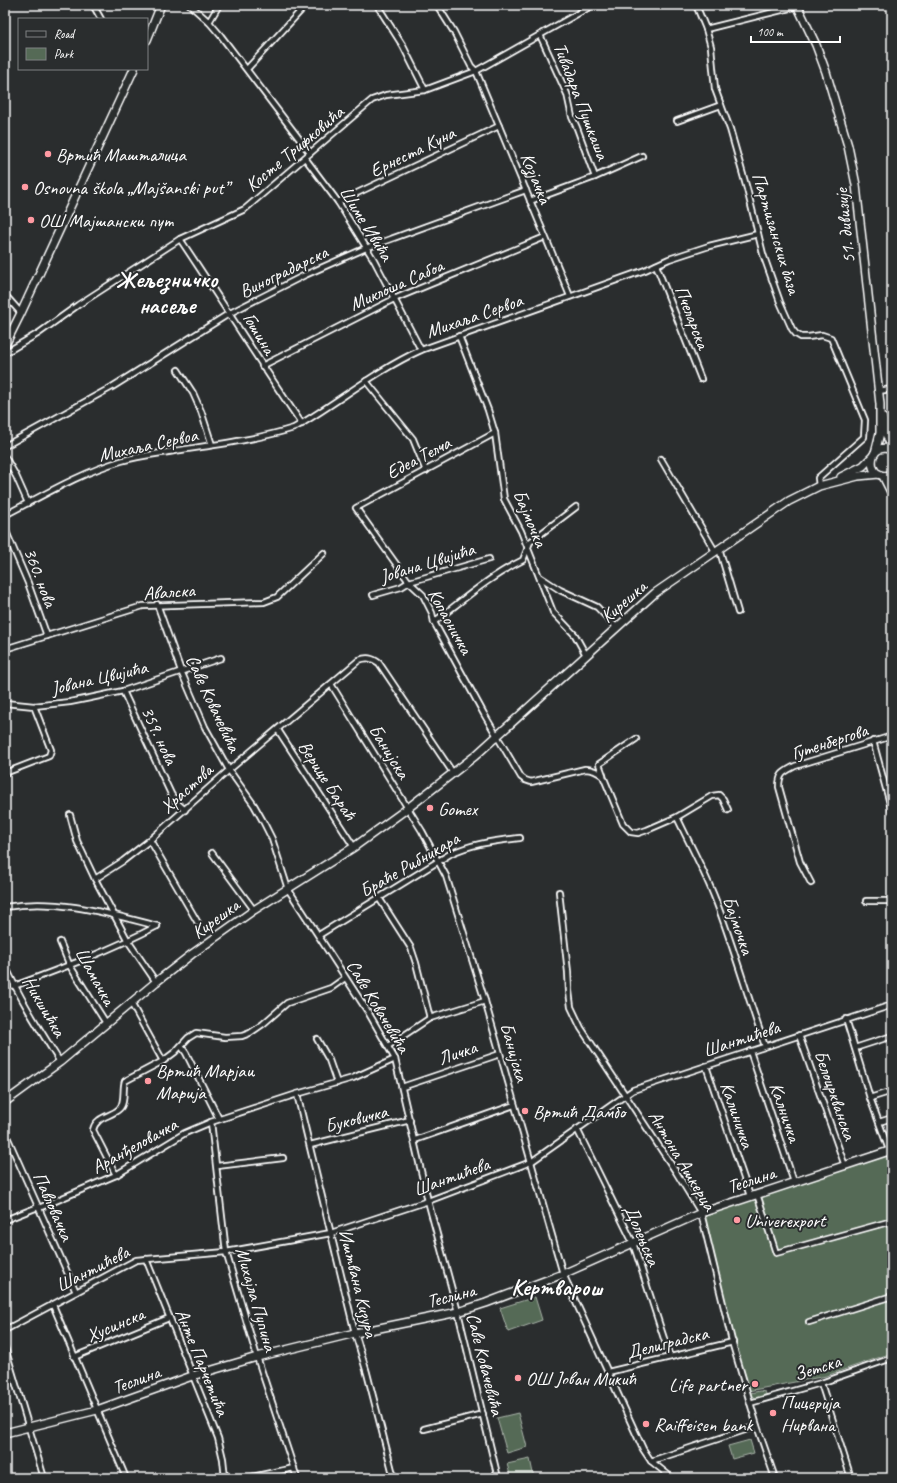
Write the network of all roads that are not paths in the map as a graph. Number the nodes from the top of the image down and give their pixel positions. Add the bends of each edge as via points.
1 (93, 5) edge
2 (162, 5) edge
3 (190, 5) edge
4 (219, 5) edge
5 (306, 5) edge
6 (377, 5) edge
7 (438, 5) edge
8 (593, 5) edge
9 (696, 5) edge
10 (798, 5) edge
11 (100, 18) edge
12 (209, 22) junction
13 (706, 29) junction
14 (540, 35) junction
15 (148, 38) edge
16 (247, 69) junction
17 (134, 70) edge
18 (476, 71) junction
19 (425, 90) junction
20 (721, 105) junction
21 (677, 120) dead end
22 (498, 126) junction
23 (310, 154) junction
24 (642, 156) dead end
25 (305, 158) junction
26 (595, 177) junction
27 (526, 190) junction
28 (530, 201) junction
29 (338, 202) junction
30 (758, 234) junction
31 (545, 237) junction
32 (180, 239) junction
33 (366, 248) junction
34 (656, 265) junction
35 (5, 295) edge
36 (570, 296) junction
37 (394, 299) junction
38 (21, 313) junction
39 (230, 314) junction
40 (459, 336) junction
41 (5, 345) edge
42 (420, 350) junction
43 (5, 353) edge
44 (262, 366) junction
45 (178, 370) dead end
46 (701, 379) dead end
47 (366, 381) junction
48 (892, 389) edge
49 (878, 391) junction
50 (880, 404) junction
51 (302, 424) junction
52 (495, 433) junction
53 (212, 445) junction
54 (5, 446) edge
55 (892, 449) edge
56 (874, 455) junction
57 (5, 457) edge
58 (661, 459) dead end
59 (426, 471) junction
60 (892, 474) edge
61 (881, 475) junction
62 (834, 482) junction
63 (819, 486) junction
64 (892, 494) edge
65 (28, 503) junction
66 (576, 507) dead end
67 (356, 508) joint
68 (5, 515) edge
69 (5, 529) edge
70 (527, 546) junction
71 (717, 550) junction
72 (324, 553) dead end
73 (489, 559) dead end
74 (540, 578) junction
75 (409, 582) junction
76 (373, 595) dead end
77 (157, 604) junction
78 (738, 612) dead end
79 (434, 622) junction
80 (616, 627) junction
81 (47, 636) junction
82 (5, 650) edge
83 (586, 655) junction
84 (221, 658) dead end
85 (181, 671) junction
86 (331, 684) junction
87 (123, 691) junction
88 (5, 703) edge
89 (34, 706) junction
90 (278, 730) junction
91 (497, 736) junction
92 (892, 736) edge
93 (636, 739) dead end
94 (873, 741) junction
95 (599, 764) junction
96 (591, 769) junction
97 (229, 770) junction
98 (5, 773) edge
99 (453, 773) junction
100 (603, 776) junction
101 (408, 808) junction
102 (185, 810) junction
103 (728, 810) dead end
104 (892, 811) edge
105 (70, 815) dead end
106 (677, 817) junction
107 (520, 838) dead end
108 (150, 840) junction
109 (354, 847) junction
110 (212, 853) dead end
111 (439, 862) junction
112 (95, 879) junction
113 (811, 883) dead end
114 (288, 889) junction
115 (559, 892) dead end
116 (379, 898) junction
117 (866, 901) dead end
118 (892, 901) edge
119 (5, 906) edge
120 (254, 910) junction
121 (114, 914) junction
122 (198, 923) dead end
123 (319, 935) junction
124 (128, 941) junction
125 (60, 942) dead end
126 (5, 965) edge
127 (70, 966) junction
128 (346, 978) junction
129 (156, 982) junction
130 (14, 986) junction
131 (485, 1001) junction
132 (130, 1002) junction
133 (892, 1005) edge
134 (430, 1018) junction
135 (846, 1019) junction
136 (106, 1023) junction
137 (799, 1035) junction
138 (892, 1036) edge
139 (317, 1039) dead end
140 (181, 1046) junction
141 (388, 1046) junction
142 (765, 1046) junction
143 (855, 1048) junction
144 (750, 1051) junction
145 (500, 1054) junction
146 (395, 1059) junction
147 (163, 1061) junction
148 (60, 1062) junction
149 (706, 1066) junction
150 (337, 1083) junction
151 (402, 1087) junction
152 (892, 1091) edge
153 (297, 1094) junction
154 (625, 1094) junction
155 (870, 1098) junction
156 (5, 1102) edge
157 (514, 1105) junction
158 (892, 1118) edge
159 (219, 1120) junction
160 (410, 1120) junction
161 (211, 1122) junction
162 (880, 1122) junction
163 (577, 1129) junction
164 (5, 1132) edge
165 (415, 1140) junction
166 (310, 1145) junction
167 (891, 1153) edge
168 (283, 1158) dead end
169 (531, 1162) junction
170 (217, 1166) junction
171 (845, 1166) junction
172 (116, 1175) junction
173 (794, 1182) junction
174 (754, 1195) junction
175 (428, 1201) junction
176 (39, 1208) junction
177 (701, 1213) junction
178 (5, 1220) edge
179 (892, 1221) edge
180 (331, 1233) junction
181 (633, 1243) junction
182 (226, 1252) junction
183 (146, 1260) junction
184 (563, 1274) junction
185 (76, 1292) junction
186 (892, 1296) edge
187 (53, 1305) junction
188 (458, 1312) junction
189 (169, 1318) junction
190 (809, 1322) dead end
191 (5, 1330) edge
192 (355, 1333) junction
193 (733, 1342) junction
194 (5, 1348) edge
195 (257, 1357) junction
196 (670, 1357) junction
197 (74, 1358) junction
198 (892, 1358) edge
199 (608, 1372) junction
200 (192, 1376) junction
201 (821, 1383) junction
202 (750, 1403) junction
203 (97, 1410) junction
204 (483, 1414) junction
205 (757, 1426) junction
206 (29, 1428) junction
207 (424, 1429) dead end
208 (5, 1433) edge
209 (651, 1461) junction
210 (294, 1468) junction
211 (44, 1478) edge
212 (126, 1478) edge
213 (224, 1478) edge
214 (247, 1478) edge
215 (298, 1478) edge
216 (394, 1478) edge
217 (498, 1478) edge
218 (672, 1478) edge
219 (775, 1478) edge
220 (851, 1478) edge

1 - 11 street
2 - 15 street
3 - 12 street
4 - 12 street
5 - 16 street
6 - 19 street via 403,46
7 - 18 street, Козјачка
8 - 14 street, Косте Трифковића
9 - 13 street, Партизанских база
10 - 13 street
10 - 49 street, 51. дивизије via 828,78 848,146 856,185
12 - 16 street
13 - 20 street, Партизанских база via 711,47 715,89
14 - 18 street, Косте Трифковића
14 - 26 street, Тивадара Пушкаша via 567,94 572,117
16 - 23 street
17 - 38 street
18 - 19 street, Косте Трифковића
18 - 22 street, Козјачка
19 - 23 street, Косте Трифковића via 386,95 372,100
20 - 21 street
20 - 30 street, Партизанских база
22 - 27 street, Козјачка
22 - 29 street, Ернеста Куна
23 - 25 street, Косте Трифковића
24 - 26 street
25 - 29 street, Шиме Ивића
25 - 32 street, Косте Трифковића via 245,209
26 - 28 street
27 - 28 street, Козјачка
27 - 33 street, Виноградарска
28 - 31 street, Козјачка
29 - 33 street, Шиме Ивића
30 - 34 street, Михаља Сервоа via 709,246
30 - 63 street, Партизанских база via 769,274 792,329 802,337 822,335 832,338 865,420 864,437 818,478
31 - 36 street, Козјачка
31 - 37 street, Миклоша Сабоа
32 - 39 street, Гошина
32 - 43 street, Косте Трифковића
33 - 37 street, Шиме Ивића
33 - 39 street, Виноградарска via 305,275
34 - 36 street, Михаља Сервоа
34 - 46 street, Пчеларска
35 - 38 street
36 - 40 street, Михаља Сервоа
37 - 42 street, Шиме Ивића
37 - 44 street, Миклоша Сабоа
38 - 41 street
39 - 44 street, Гошина
39 - 54 street, Виноградарска via 112,387
40 - 42 street, Михаља Сервоа
40 - 52 street, Бајмочка
42 - 47 street, Михаља Сервоа via 402,358
44 - 51 street, Гошина
45 - 53 street, Михаља Сервоа via 196,399
47 - 51 street, Михаља Сервоа
47 - 59 street via 413,439
48 - 49 street
49 - 50 street, 51. дивизије
50 - 55 street, 51. дивизије
50 - 56 street, 51. дивизије via 880,434
51 - 53 street, Михаља Сервоа via 280,432
52 - 59 street, Едеа Телча
52 - 70 street, Бајмочка via 504,499
53 - 65 street, Михаља Сервоа via 120,461
55 - 56 street via 883,448
56 - 61 street via 872,467
56 - 62 street, Кирешка via 863,466
57 - 65 street
58 - 71 street
59 - 67 street, Едеа Телча
60 - 61 street, Кирешка
61 - 62 street, Кирешка via 867,474
61 - 64 street
62 - 63 street, Кирешка
63 - 71 street, Кирешка via 789,501
65 - 68 street, Михаља Сервоа
66 - 70 street
67 - 75 street, Копаоничка
69 - 81 street, 360. нова
70 - 74 street, Бајмочка
70 - 79 street via 523,560 477,588
71 - 78 street
71 - 80 street, Кирешка via 655,593
72 - 77 street, Авалска via 277,597 264,602
73 - 75 street, Јована Цвијића
74 - 80 street, Бајмочка via 597,607
74 - 83 street via 553,612 575,635
75 - 76 street, Јована Цвијића
75 - 79 street, Копаоничка via 423,595
77 - 81 street, Авалска via 125,610
77 - 85 street, Саве Ковачевића
79 - 91 street, Копаоничка
80 - 83 street, Кирешка
81 - 82 street, Авалска
83 - 91 street, Кирешка
84 - 85 street, Јована Цвијића
85 - 87 street, Јована Цвијића
85 - 97 street, Саве Ковачевића via 205,727
86 - 90 street, Храстова
86 - 99 street via 359,660 373,659
86 - 101 street, Банијска
87 - 89 street, Јована Цвијића via 70,702
87 - 102 street, 359. нова via 171,794
88 - 89 street, Јована Цвијића
89 - 98 street via 52,750 51,754
90 - 97 street, Храстова
90 - 109 street, Верице Бараћ
91 - 96 street via 525,780 535,781
91 - 99 street, Кирешка
92 - 94 street, Гутенбергова
93 - 95 street
94 - 104 street
94 - 113 street, Гутенбергова via 795,766 783,773 779,779 800,862
95 - 96 street
95 - 100 street
96 - 100 street
97 - 102 street, Храстова
97 - 114 street, Саве Ковачевића via 254,805 272,839
99 - 101 street, Кирешка
100 - 106 street via 623,824 631,832 638,833
101 - 109 street, Кирешка
101 - 111 street, Банијска
102 - 108 street, Храстова
103 - 106 street via 718,795
105 - 112 street via 76,841
106 - 142 street, Бајмочка via 715,898
107 - 111 street, Браће Рибникара via 464,847
108 - 112 street, Храстова
108 - 122 street
109 - 114 street, Кирешка
110 - 120 street
111 - 116 street, Браће Рибникара
111 - 131 street, Банијска via 451,891
112 - 121 street
114 - 120 street, Кирешка
114 - 123 street, Саве Ковачевића
115 - 154 street, Антона Ашкерца via 571,1007 581,1028
116 - 123 street, Браће Рибникара
116 - 134 street via 411,948
117 - 118 street
119 - 121 street via 46,904 87,908
120 - 129 street, Кирешка
121 - 124 street
121 - 124 street via 157,926
123 - 128 street, Саве Ковачевића
124 - 127 street
124 - 129 street
125 - 127 street, Шамачка
126 - 130 street, Никшићка
127 - 130 street
127 - 136 street, Шамачка
128 - 140 street via 331,988 287,1003 250,1034 225,1037 196,1033
128 - 141 street, Саве Ковачевића
129 - 132 street, Кирешка
130 - 148 street, Никшићка
131 - 134 street
131 - 145 street, Банијска
132 - 136 street, Кирешка
132 - 147 street
133 - 135 street, Шантићева
134 - 141 street
135 - 137 street, Шантићева
135 - 143 street
136 - 148 street, Кирешка
137 - 142 street, Шантићева
137 - 171 street, Белоцркванска
138 - 143 street
139 - 150 street via 329,1060
140 - 147 street
140 - 159 street
141 - 146 street, Саве Ковачевића
142 - 144 street, Шантићева
143 - 155 street
144 - 149 street, Шантићева
144 - 173 street, Калничка
145 - 151 street, Личка
145 - 157 street, Банијска
146 - 150 street, Аранђеловачка
146 - 151 street, Саве Ковачевића
147 - 172 street via 126,1081 122,1105 94,1125 95,1137
148 - 156 street, Кирешка
149 - 154 street, Шантићева
149 - 174 street, Калиничка
150 - 153 street, Аранђеловачка
151 - 160 street, Саве Ковачевића
152 - 155 street
153 - 159 street, Аранђеловачка
153 - 166 street, Иштвана Кизура
154 - 163 street, Шантићева
154 - 177 street, Антона Ашкерца
155 - 162 street
157 - 165 street
157 - 169 street, Банијска
158 - 162 street
159 - 161 street, Аранђеловачка
160 - 165 street, Саве Ковачевића
160 - 166 street, Буковичка
161 - 170 street, Михајла Пупина
161 - 172 street, Аранђеловачка via 185,1133
162 - 167 street
163 - 169 street, Шантићева
163 - 181 street, Долењска
164 - 176 street, Павловачка
165 - 175 street, Саве Ковачевића
166 - 180 street, Иштвана Кизура
167 - 171 street, Теслина
168 - 170 street
169 - 175 street, Шантићева
169 - 184 street, Банијска
170 - 182 street, Михајла Пупина
171 - 173 street, Теслина
172 - 176 street, Аранђеловачка
173 - 174 street, Теслина
174 - 177 street, Теслина
174 - 179 street, Калиничка via 776,1253
175 - 180 street, Шантићева
175 - 188 street, Саве Ковачевића
176 - 178 street, Аранђеловачка
176 - 185 street, Павловачка
177 - 181 street, Теслина
177 - 193 street, Антона Ашкерца
180 - 182 street, Шантићева
180 - 192 street, Иштвана Кизура
181 - 184 street, Теслина
181 - 196 street, Долењска
182 - 183 street, Шантићева
182 - 195 street, Михајла Пупина
183 - 185 street, Шантићева via 136,1260
183 - 189 street, Анте Парчетића
184 - 188 street, Теслина
184 - 199 street, Банијска
185 - 187 street, Шантићева
186 - 190 street
187 - 191 street, Шантићева
187 - 197 street
188 - 192 street, Теслина
188 - 204 street, Саве Ковачевића
189 - 197 street, Хусинска
189 - 200 street, Анте Парчетића
192 - 195 street, Теслина
192 - 216 street, Иштвана Кизура
193 - 196 street, Делиградска
193 - 202 street, Антона Ашкерца
194 - 206 street
195 - 200 street, Теслина
195 - 210 street, Михајла Пупина
196 - 199 street, Делиградска
197 - 203 street
198 - 201 street, Зетска
199 - 209 street, Банијска
200 - 203 street, Теслина
200 - 213 street, Анте Парчетића via 218,1438
201 - 202 street, Зетска
201 - 220 street
202 - 205 street, Антона Ашкерца
203 - 206 street, Теслина
203 - 212 street
204 - 207 street
204 - 217 street, Саве Ковачевића
205 - 209 street
205 - 219 street, Антона Ашкерца
206 - 208 street, Теслина
206 - 211 street
209 - 218 street, Банијска
210 - 214 street
210 - 215 street, Михајла Пупина

